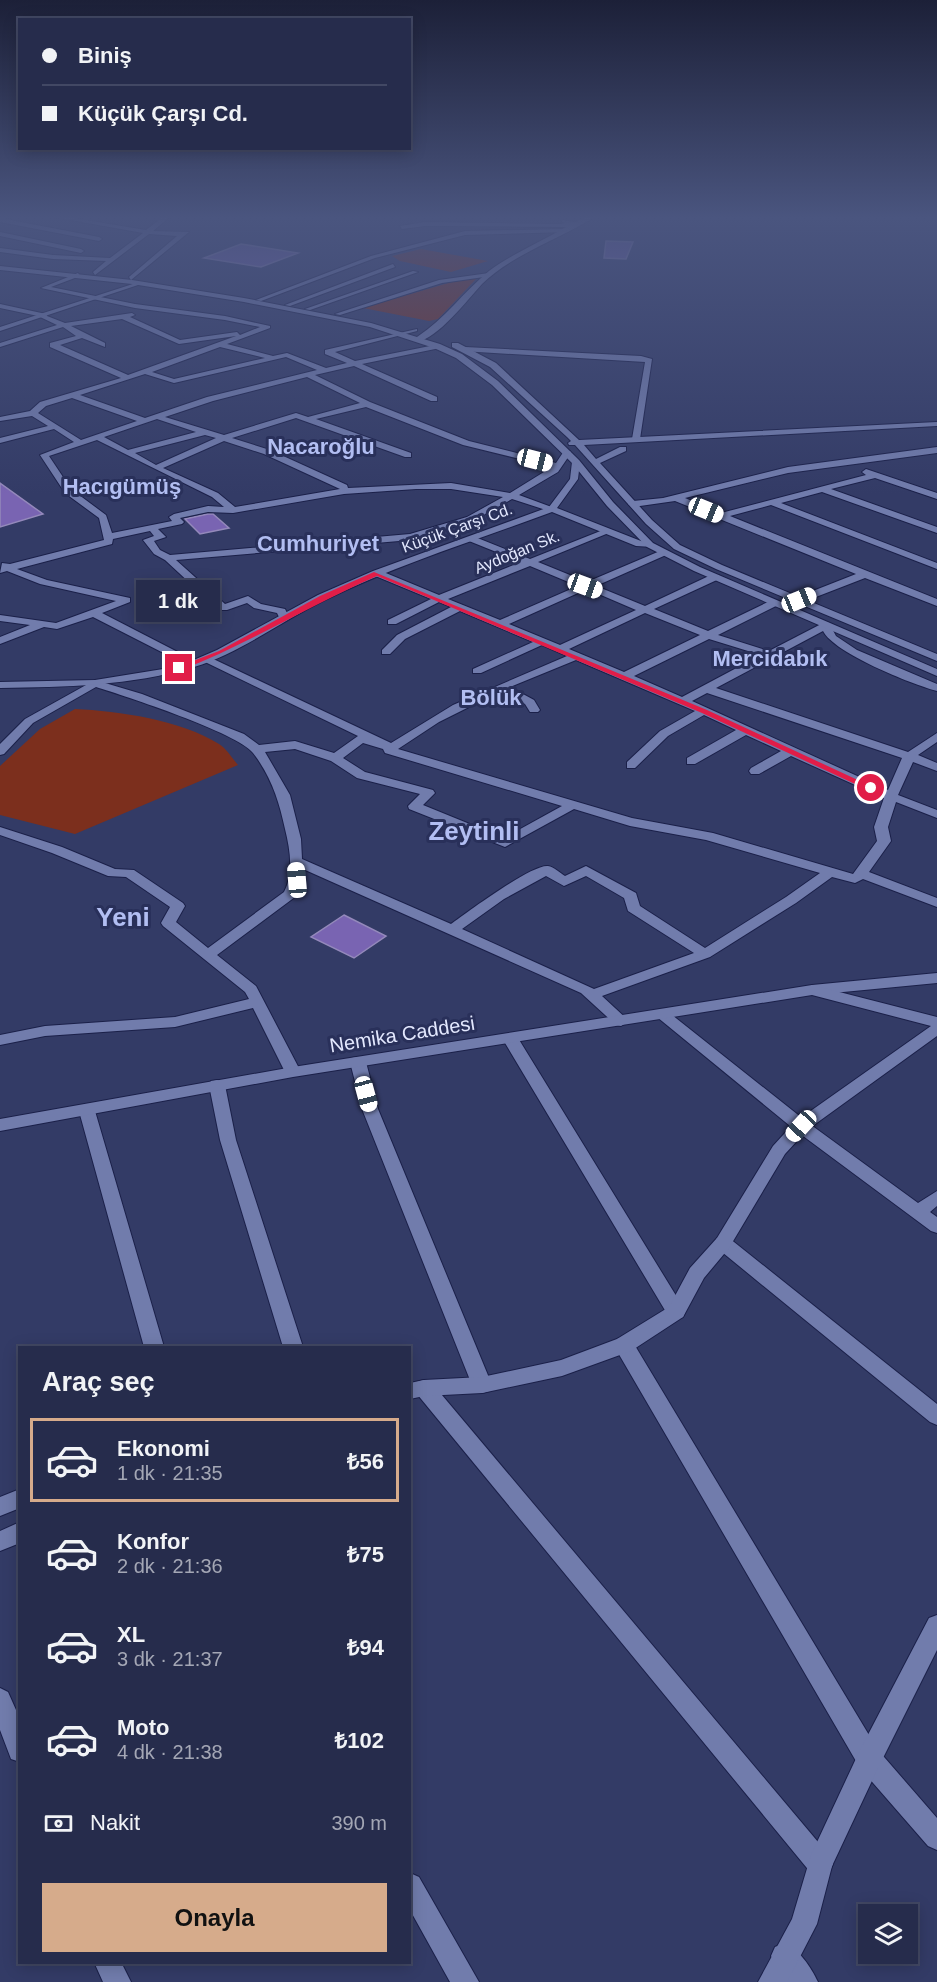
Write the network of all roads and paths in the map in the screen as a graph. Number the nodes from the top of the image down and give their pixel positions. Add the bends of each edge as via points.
1 (11, 308) edge
2 (66, 308) edge
3 (150, 308) edge
4 (284, 308) edge
5 (355, 308) edge
6 (457, 308) edge
7 (308, 309) edge
8 (159, 310) junction
9 (338, 314) junction
10 (43, 316) junction
11 (124, 317) junction
12 (64, 325) junction
13 (0, 329) edge
14 (415, 330) junction
15 (401, 333) junction
16 (250, 334) junction
17 (429, 334) junction
18 (82, 336) junction
19 (420, 339) junction
20 (0, 345) edge
21 (102, 345) dead end
22 (222, 345) junction
23 (437, 346) junction
24 (465, 349) junction
25 (270, 358) junction
26 (352, 363) junction
27 (325, 370) junction
28 (145, 372) junction
29 (307, 374) junction
30 (128, 378) junction
31 (174, 381) junction
32 (201, 384) dead end
33 (190, 387) dead end
34 (75, 396) junction
35 (434, 399) dead end
36 (367, 404) junction
37 (33, 413) junction
38 (158, 417) junction
39 (0, 419) edge
40 (308, 419) junction
41 (145, 421) junction
42 (937, 424) edge
43 (57, 426) junction
44 (205, 432) junction
45 (937, 432) edge
46 (570, 435) junction
47 (97, 437) junction
48 (224, 438) junction
49 (636, 439) junction
50 (0, 441) edge
51 (610, 441) junction
52 (81, 443) junction
53 (579, 443) junction
54 (559, 444) junction
55 (623, 449) junction
56 (585, 451) junction
57 (932, 451) edge
58 (127, 453) junction
59 (567, 453) junction
60 (937, 455) edge
61 (408, 456) dead end
62 (576, 462) junction
63 (596, 462) junction
64 (841, 464) junction
65 (557, 466) junction
66 (156, 468) junction
67 (875, 475) junction
68 (822, 489) junction
69 (344, 491) junction
70 (934, 493) edge
71 (511, 496) junction
72 (676, 498) junction
73 (771, 502) junction
74 (633, 504) junction
75 (552, 509) junction
76 (233, 510) junction
77 (720, 516) junction
78 (152, 528) junction
79 (937, 530) edge
80 (606, 532) junction
81 (108, 537) junction
82 (472, 538) junction
83 (650, 545) junction
84 (663, 553) junction
85 (168, 558) junction
86 (530, 563) junction
87 (3, 566) edge
88 (937, 567) edge
89 (376, 573) junction
90 (865, 574) junction
91 (715, 577) junction
92 (585, 586) junction
93 (937, 593) edge
94 (926, 598) junction
95 (438, 599) junction
96 (799, 600) junction
97 (774, 603) junction
98 (937, 603) edge
99 (460, 607) junction
100 (647, 609) junction
101 (94, 613) junction
102 (284, 617) junction
103 (0, 618) edge
104 (392, 622) dead end
105 (499, 624) junction
106 (40, 626) junction
107 (825, 626) junction
108 (708, 635) junction
109 (0, 641) edge
110 (541, 642) junction
111 (560, 649) junction
112 (386, 652) dead end
113 (768, 654) junction
114 (575, 656) junction
115 (937, 658) edge
116 (207, 659) junction
117 (193, 664) junction
118 (477, 671) dead end
119 (937, 673) edge
120 (623, 677) junction
121 (95, 683) junction
122 (0, 685) edge
123 (503, 688) junction
124 (937, 688) edge
125 (707, 689) junction
126 (682, 702) junction
127 (534, 710) dead end
128 (705, 711) junction
129 (745, 730) junction
130 (937, 737) edge
131 (392, 748) junction
132 (257, 749) junction
133 (0, 751) edge
134 (791, 751) junction
135 (909, 756) junction
136 (335, 758) junction
137 (691, 761) dead end
138 (631, 765) dead end
139 (937, 767) edge
140 (755, 771) dead end
141 (891, 797) junction
142 (573, 805) junction
143 (937, 814) edge
144 (0, 831) edge
145 (296, 861) junction
146 (831, 871) junction
147 (861, 874) junction
148 (937, 903) edge
149 (452, 930) junction
150 (705, 954) junction
151 (208, 955) junction
152 (937, 978) edge
153 (812, 990) junction
154 (592, 995) junction
155 (258, 1002) junction
156 (662, 1014) junction
157 (621, 1021) junction
158 (937, 1023) edge
159 (937, 1029) edge
160 (510, 1038) junction
161 (0, 1040) edge
162 (358, 1062) junction
163 (293, 1072) junction
164 (217, 1085) junction
165 (87, 1111) junction
166 (0, 1125) edge
167 (801, 1126) junction
168 (937, 1197) edge
169 (918, 1212) junction
170 (937, 1226) edge
171 (723, 1244) junction
172 (676, 1312) junction
173 (624, 1345) junction
174 (153, 1346) edge
175 (293, 1346) edge
176 (482, 1385) junction
177 (414, 1387) edge
178 (937, 1416) edge
179 (18, 1499) edge
180 (0, 1507) edge
181 (18, 1533) edge
182 (0, 1541) edge
183 (937, 1626) edge
184 (0, 1700) edge
185 (18, 1745) edge
186 (869, 1759) junction
187 (937, 1838) edge
188 (820, 1864) junction
189 (411, 1888) edge
190 (784, 1956) junction
191 (108, 1964) edge
192 (117, 1982) edge
193 (465, 1982) edge
194 (772, 1982) edge
195 (804, 1982) edge

1 - 10 street
2 - 10 street
3 - 8 street
4 - 15 street
5 - 9 street
6 - 17 street
7 - 9 street
8 - 11 street
8 - 16 street via 268,327
9 - 14 street
10 - 12 street
10 - 13 street
11 - 12 street
11 - 16 street via 179,342
12 - 18 street
12 - 20 street
14 - 15 street
14 - 17 street
15 - 19 street
15 - 26 street via 328,352
16 - 22 street
17 - 19 street
17 - 24 street
18 - 21 street
18 - 30 street via 53,345
19 - 23 street
22 - 25 street
22 - 28 street
23 - 26 street
23 - 54 street via 459,356 495,383
24 - 46 street via 493,365
24 - 49 street via 649,361
25 - 27 street via 287,355
25 - 31 street
25 - 32 street via 279,364
26 - 27 street
26 - 35 street
27 - 29 street
28 - 30 street
28 - 31 street
29 - 36 street
29 - 38 street
30 - 34 street
31 - 33 street
34 - 37 street via 43,404
34 - 41 street
36 - 40 street
36 - 65 street via 466,443
37 - 39 street
37 - 43 street
38 - 41 street
38 - 44 street
40 - 48 street via 292,415
40 - 61 street
41 - 47 street
42 - 49 street
43 - 50 street
43 - 52 street
44 - 48 street
44 - 58 street
45 - 55 street
46 - 51 street
46 - 53 street
47 - 52 street
47 - 58 street
48 - 66 street
48 - 69 street via 319,474 344,487
49 - 51 street
51 - 53 street
52 - 81 street via 44,455 66,491 103,517
53 - 54 street
53 - 56 street
54 - 59 street
55 - 56 street
55 - 63 street
56 - 59 street
56 - 63 street
57 - 60 street
57 - 64 street
58 - 66 street
59 - 62 street
59 - 65 street
62 - 75 street via 574,479
62 - 83 street
63 - 74 street
64 - 67 street
64 - 72 street via 788,470
65 - 71 street
66 - 76 street via 215,495
67 - 68 street
67 - 70 street
68 - 73 street
68 - 79 street
69 - 71 street via 451,486
69 - 76 street
71 - 75 street
71 - 85 street via 470,519 411,537
72 - 74 street
72 - 77 street
73 - 77 street
73 - 88 street
74 - 96 street via 677,547
75 - 80 street
75 - 82 street, Küçük Çarşı Cd.
76 - 78 street via 208,509 174,517 178,522
77 - 90 street
78 - 81 street
78 - 85 street via 161,537 148,540
80 - 83 street
80 - 86 street, Aydoğan Sk.
81 - 87 street via 109,542
82 - 86 street
82 - 89 street, Küçük Çarşı Cd.
83 - 84 street
84 - 91 street
84 - 92 street
85 - 102 street via 223,608 248,599 258,606 281,611
86 - 92 street
86 - 95 street, Aydoğan Sk.
87 - 101 street via 10,572 44,582 126,600
89 - 95 street
89 - 102 street, Küçük Çarşı Cd.
90 - 94 street
90 - 96 street
91 - 97 street
91 - 100 street
92 - 100 street
92 - 105 street
93 - 94 street
94 - 98 street
95 - 99 street
95 - 104 street, Aydoğan Sk.
96 - 115 street
97 - 107 street
97 - 108 street
99 - 105 street
99 - 112 street via 401,637
100 - 108 street
100 - 111 street
101 - 106 street via 57,626
101 - 117 street
102 - 116 street, Küçük Çarşı Cd.
103 - 106 street
105 - 110 street
106 - 109 street
107 - 113 street
107 - 119 street
107 - 124 street via 832,638 853,652
108 - 113 street
108 - 120 street
110 - 111 street
110 - 118 street
111 - 114 street
113 - 125 street
114 - 120 street
114 - 123 street
116 - 117 street, Küçük Çarşı Cd.
116 - 131 street
117 - 121 street, Küçük Çarşı Cd.
120 - 126 street
121 - 122 street, Küçük Çarşı Cd.
121 - 132 street via 240,737
121 - 133 street via 29,722
123 - 127 street via 530,702
123 - 131 street via 437,719
125 - 126 street
125 - 135 street
126 - 128 street
128 - 129 street
128 - 138 street via 667,729
129 - 134 street
129 - 137 street
130 - 135 street
131 - 136 street via 361,739
131 - 142 street via 388,750
132 - 136 street via 295,746
132 - 145 street via 284,795
134 - 140 street
134 - 141 street
135 - 139 street
135 - 141 street
136 - 142 street via 362,775 429,794 414,806 505,843
141 - 143 street
141 - 147 street via 881,827 884,841
142 - 146 street via 630,822 708,836
144 - 151 street via 113,873 129,873 178,906 168,923
145 - 149 street
145 - 151 street via 297,880 290,894
146 - 147 street via 855,879
146 - 150 street
147 - 148 street
149 - 150 street via 499,896 547,870 564,882 586,870 631,896 633,908
149 - 154 street
150 - 154 street
151 - 155 street via 251,990
152 - 153 street, Nemika Caddesi
153 - 156 street, Nemika Caddesi
153 - 158 street
154 - 157 street
155 - 161 street via 175,1022 45,1031
155 - 163 street
156 - 157 street, Nemika Caddesi
156 - 167 street
157 - 160 street, Nemika Caddesi
159 - 167 street
160 - 162 street, Nemika Caddesi
160 - 172 street
162 - 163 street, Nemika Caddesi
162 - 176 street via 370,1109
163 - 164 street, Nemika Caddesi
164 - 165 street, Nemika Caddesi
164 - 175 street via 228,1140
165 - 166 street, Nemika Caddesi
165 - 174 street
167 - 169 street
167 - 171 street via 779,1150
168 - 169 street
169 - 170 street
171 - 172 street via 698,1273
171 - 178 street
172 - 173 street
173 - 176 street via 562,1368
173 - 186 street
176 - 177 street
177 - 188 street
179 - 180 street
181 - 182 street
183 - 186 street
184 - 185 street
186 - 187 street
186 - 188 street
188 - 190 street via 804,1924
189 - 193 street
190 - 194 street
190 - 195 street
191 - 192 street

